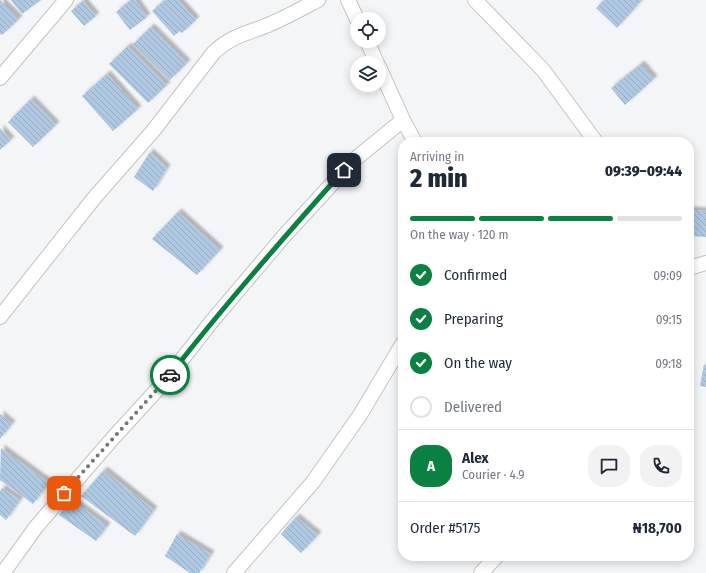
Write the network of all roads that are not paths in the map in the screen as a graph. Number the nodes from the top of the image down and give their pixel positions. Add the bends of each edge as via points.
1 (66, 0) edge
2 (318, 0) edge
3 (348, 0) edge
4 (475, 0) edge
5 (354, 12) edge
6 (0, 78) edge
7 (386, 83) edge
8 (403, 120) junction
9 (412, 137) edge
10 (592, 137) edge
11 (706, 263) edge
12 (694, 267) edge
13 (0, 317) edge
14 (398, 351) edge
15 (492, 561) edge
16 (3, 573) edge
17 (234, 573) edge
18 (481, 573) edge

1 - 6 street
2 - 13 street via 268,25 226,41 214,52 153,131 95,197
3 - 5 street
4 - 10 street via 542,70
7 - 8 street
8 - 9 street
8 - 16 street via 354,160 284,236 166,380 36,527
11 - 12 street
14 - 17 street via 360,415 313,482
15 - 18 street

